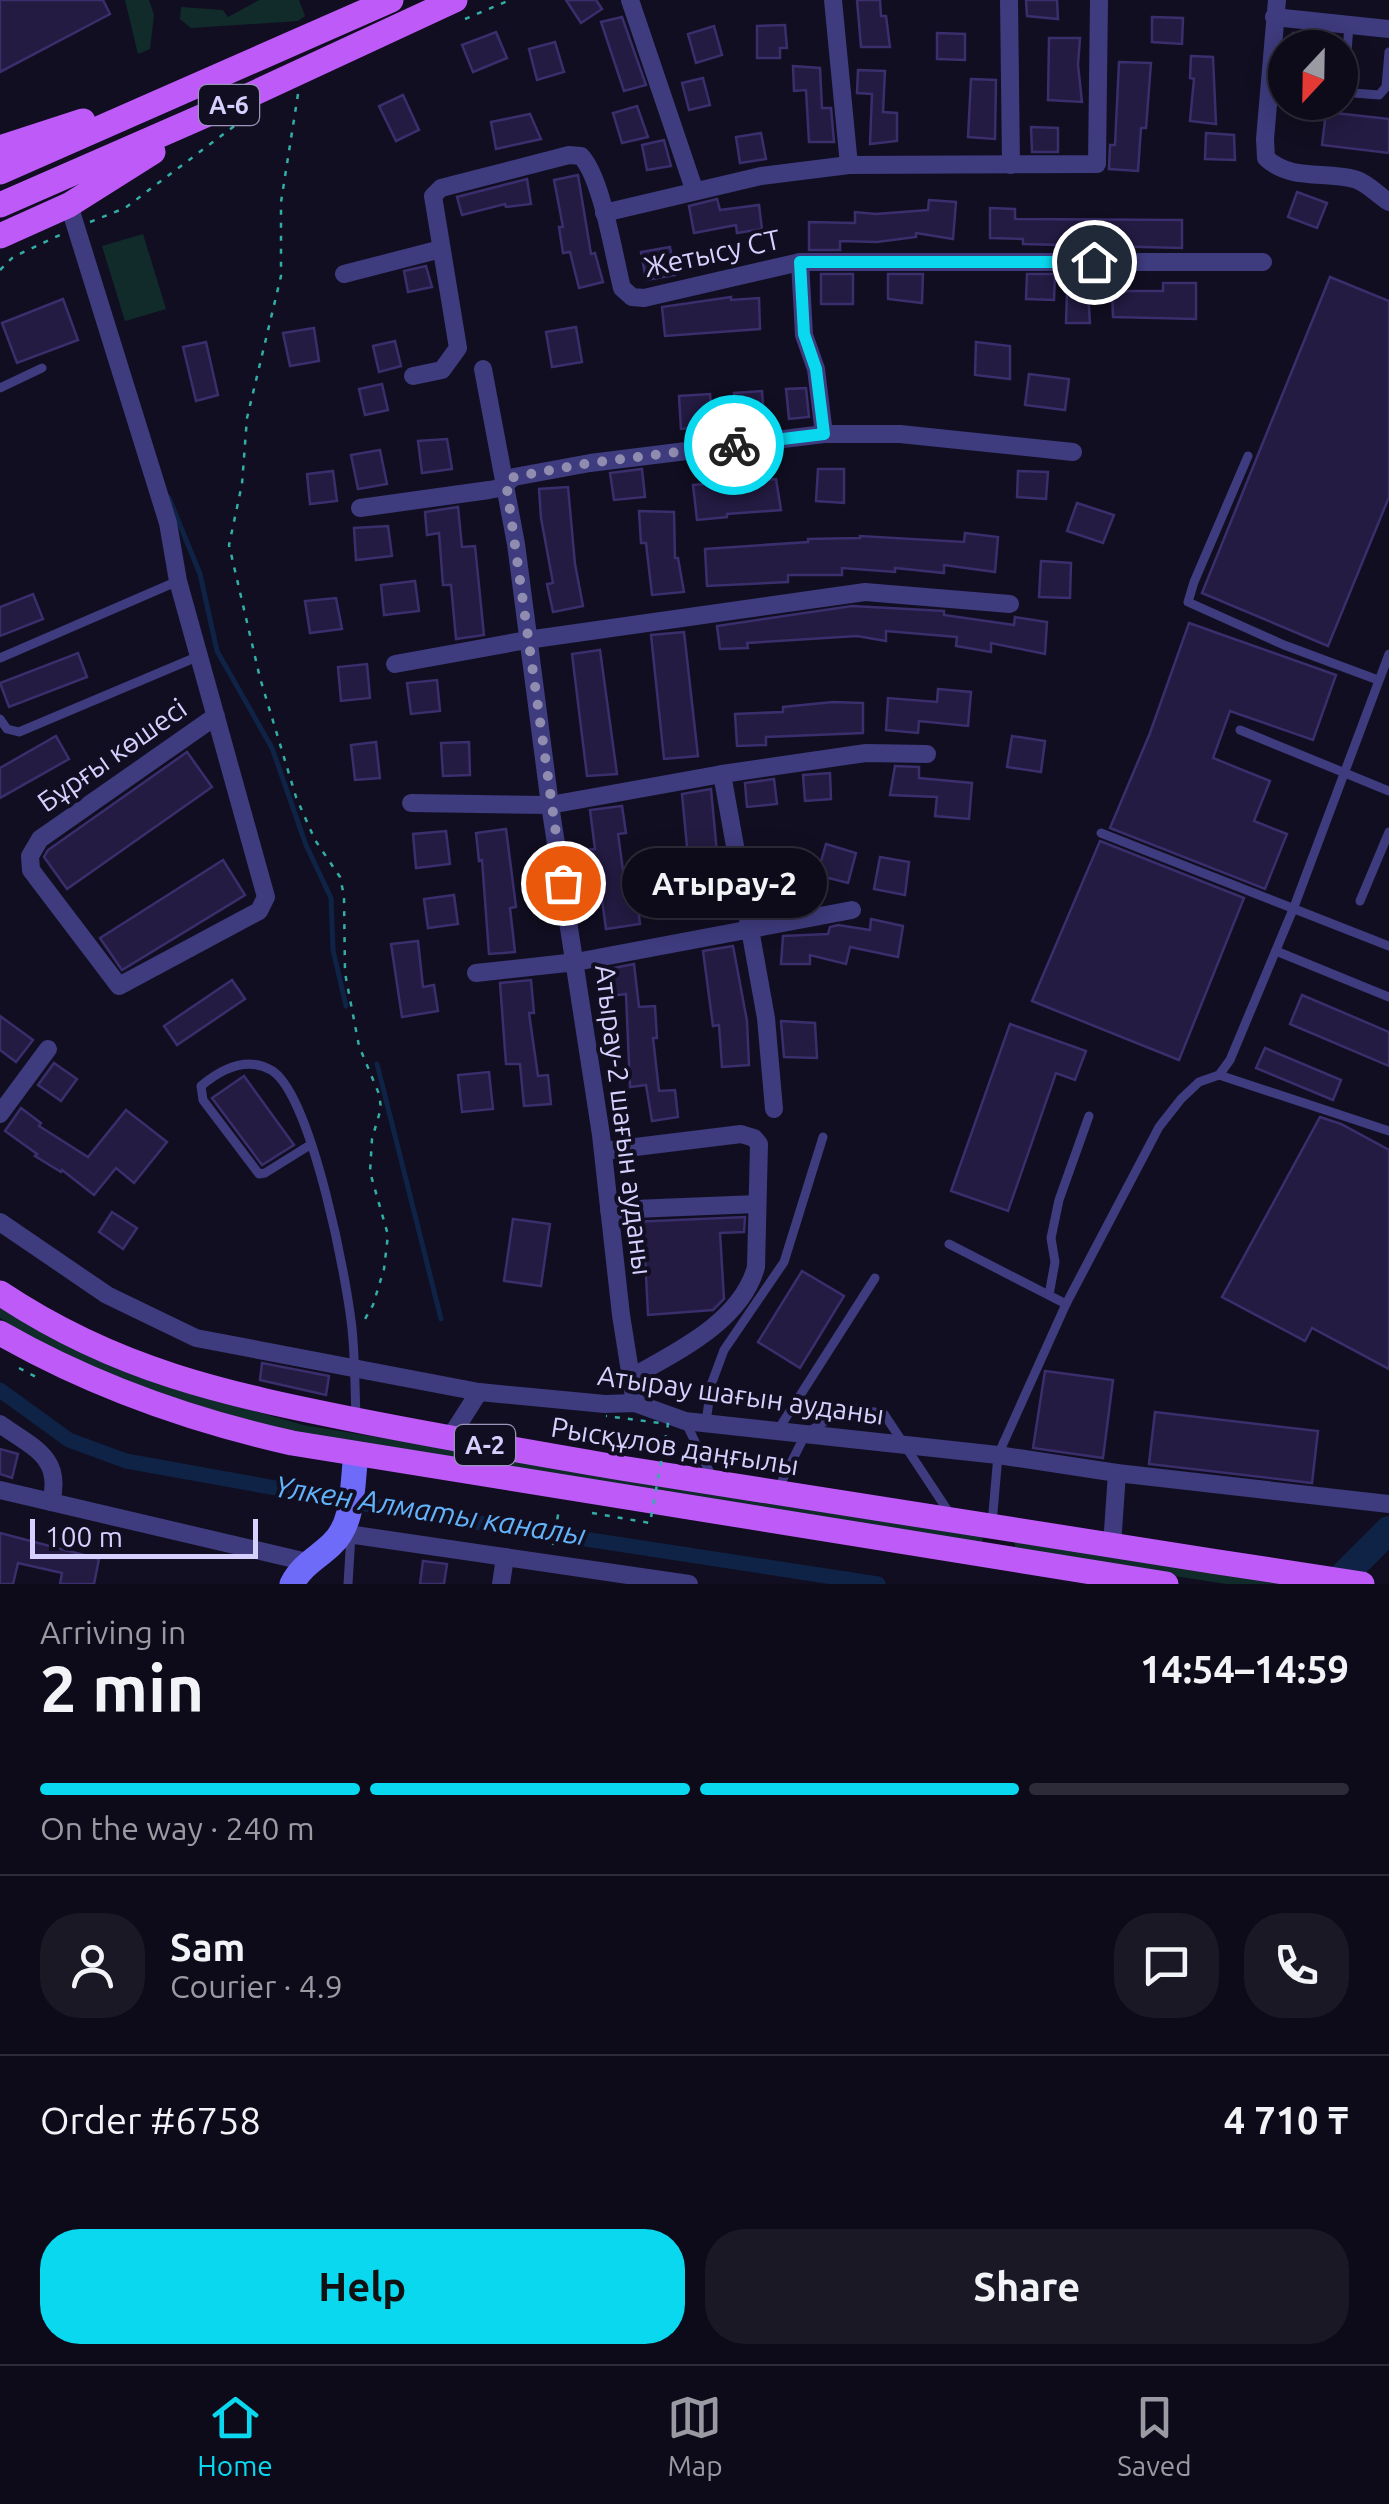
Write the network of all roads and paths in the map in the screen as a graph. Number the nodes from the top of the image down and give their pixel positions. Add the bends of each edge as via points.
1 (510, 0) edge
2 (630, 0) edge
3 (832, 0) edge
4 (1009, 0) edge
5 (1100, 0) edge
6 (378, 3) edge
7 (1276, 8) edge
8 (458, 10) edge
9 (1348, 24) junction
10 (1389, 28) edge
11 (1389, 52) edge
12 (206, 82) junction
13 (299, 88) dead end
14 (232, 114) junction
15 (0, 148) edge
16 (849, 164) junction
17 (1011, 166) junction
18 (0, 172) edge
19 (694, 189) junction
20 (1389, 202) edge
21 (0, 205) edge
22 (604, 212) junction
23 (73, 216) junction
24 (0, 236) edge
25 (441, 249) junction
26 (800, 262) junction
27 (1263, 262) dead end
28 (0, 270) edge
29 (344, 274) dead end
30 (42, 368) dead end
31 (483, 369) dead end
32 (413, 376) dead end
33 (0, 388) edge
34 (824, 434) junction
35 (1073, 452) dead end
36 (1248, 456) dead end
37 (506, 482) junction
38 (360, 508) dead end
39 (178, 582) junction
40 (1010, 604) dead end
41 (528, 640) junction
42 (1389, 654) edge
43 (199, 656) junction
44 (0, 658) edge
45 (394, 664) dead end
46 (1378, 680) junction
47 (216, 716) junction
48 (0, 719) edge
49 (1240, 730) dead end
50 (927, 754) dead end
51 (1344, 772) junction
52 (722, 774) junction
53 (1389, 792) edge
54 (411, 803) dead end
55 (550, 804) junction
56 (1389, 832) edge
57 (1102, 833) dead end
58 (1360, 901) dead end
59 (1294, 907) junction
60 (852, 910) dead end
61 (750, 928) junction
62 (1389, 946) edge
63 (1276, 951) junction
64 (576, 962) junction
65 (476, 973) dead end
66 (1389, 997) edge
67 (48, 1049) dead end
68 (1219, 1074) junction
69 (774, 1109) dead end
70 (0, 1114) edge
71 (1089, 1116) dead end
72 (1389, 1131) edge
73 (823, 1137) dead end
74 (310, 1146) junction
75 (603, 1151) junction
76 (758, 1204) junction
77 (609, 1210) junction
78 (0, 1222) edge
79 (949, 1244) dead end
80 (874, 1278) dead end
81 (0, 1293) edge
82 (1049, 1295) junction
83 (1066, 1304) junction
84 (0, 1332) edge
85 (354, 1338) junction
86 (354, 1370) junction
87 (630, 1378) junction
88 (479, 1392) junction
89 (635, 1403) junction
90 (606, 1416) dead end
91 (356, 1420) junction
92 (686, 1421) junction
93 (706, 1423) junction
94 (0, 1424) edge
95 (778, 1430) junction
96 (806, 1433) junction
97 (449, 1439) junction
98 (907, 1445) junction
99 (998, 1455) junction
100 (354, 1467) junction
101 (1117, 1473) junction
102 (716, 1484) junction
103 (0, 1490) edge
104 (775, 1494) junction
105 (50, 1502) junction
106 (1382, 1503) edge
107 (559, 1507) dead end
108 (592, 1513) dead end
109 (954, 1521) junction
110 (347, 1527) junction
111 (992, 1527) junction
112 (1112, 1545) junction
113 (552, 1552) dead end
114 (988, 1556) junction
115 (505, 1557) junction
116 (299, 1573) edge
117 (348, 1584) edge
118 (500, 1584) edge
119 (689, 1584) edge
120 (1166, 1584) edge
121 (1362, 1584) edge

1 - 8 path
2 - 19 street
3 - 16 street
4 - 17 street
5 - 17 street via 1097,164
6 - 12 main road, A-6
7 - 9 street
7 - 20 street via 1266,158 1307,175 1356,179
8 - 14 main road, A-6
9 - 10 street
9 - 11 lane via 1346,82 1354,93 1379,95
12 - 15 main road
12 - 18 main road, A-6
13 - 85 path via 281,202 281,276 246,418 229,545 296,797 340,877 345,974 359,1046 380,1094 370,1172 388,1234 373,1305
14 - 21 main road, A-6
14 - 23 main road
14 - 23 path via 125,208
16 - 17 street
16 - 19 street
19 - 22 street
22 - 25 street, Жетысу СТ via 587,163 569,155 441,188 432,196
22 - 26 street, Жетысу СТ via 622,288 632,297
23 - 24 main road
23 - 28 path
23 - 39 street, Бұрғы көшесі via 168,523
25 - 29 street
25 - 32 street, Жетысу СТ via 458,348 442,370
26 - 27 street, Жетысу СТ
26 - 34 street via 804,334
30 - 33 lane
31 - 37 street, Атырау-2 шағын ауданы
34 - 35 street via 900,434
34 - 37 street via 590,463
36 - 46 lane via 1188,602
37 - 38 street
37 - 41 street, Атырау-2 шағын ауданы
39 - 43 street, Бұрғы көшесі
39 - 44 lane
40 - 41 street via 865,592
41 - 45 street
41 - 55 street, Атырау-2 шағын ауданы
42 - 46 lane
43 - 47 street, Бұрғы көшесі
43 - 48 lane via 19,732
46 - 51 lane
47 - 47 street, Бұрғы көшесі via 266,897 259,911 120,986 31,870 30,856 40,839
49 - 51 lane
50 - 52 street via 866,753
51 - 53 lane
51 - 59 lane
52 - 55 street
52 - 61 street
54 - 55 street
55 - 64 street, Атырау-2 шағын ауданы
56 - 58 lane
57 - 59 lane
59 - 62 lane
59 - 63 lane
60 - 61 street
61 - 64 street
61 - 69 street
63 - 66 lane
63 - 68 lane
64 - 65 street
64 - 75 street, Атырау-2 шағын ауданы
67 - 70 street
68 - 72 lane
68 - 83 lane via 1199,1082 1159,1127
71 - 82 lane via 1055,1219
73 - 93 lane via 784,1262 724,1350
74 - 74 lane via 294,1094 271,1070 246,1064 200,1086 202,1100 259,1174
74 - 85 lane via 329,1202
75 - 76 street via 741,1134 754,1138
75 - 77 street, Атырау-2 шағын ауданы
76 - 77 street
76 - 87 street via 756,1267 740,1301 693,1342
77 - 87 street, Атырау-2 шағын ауданы
78 - 86 street, Атырау шағын ауданы via 107,1295 196,1338
79 - 82 lane
80 - 95 lane
81 - 91 main road, Рысқұлов даңғылы / A-2 via 146,1369 255,1401
82 - 83 lane
83 - 99 lane
84 - 100 main road, Рысқұлов даңғылы / A-2 via 76,1374
85 - 86 lane
86 - 88 street, Атырау шағын ауданы
86 - 91 lane
87 - 89 street, Атырау-2 шағын ауданы
88 - 89 street, Атырау шағын ауданы
88 - 97 street
89 - 92 street, Атырау шағын ауданы
90 - 108 path, bridge via 668,1424 650,1523
91 - 97 main road, Рысқұлов даңғылы / A-2
92 - 93 street, Атырау шағын ауданы
92 - 102 lane
93 - 95 street, Атырау шағын ауданы
94 - 105 street via 50,1463
95 - 96 street, Атырау шағын ауданы
96 - 98 street, Атырау шағын ауданы
96 - 98 lane via 849,1407 884,1414
96 - 104 lane
97 - 102 main road, Рысқұлов даңғылы / A-2
98 - 99 street, Атырау шағын ауданы
98 - 109 lane
99 - 101 street, Атырау шағын ауданы
99 - 111 lane
100 - 110 street
100 - 114 main road, Рысқұлов даңғылы / A-2
101 - 106 street, Атырау шағын ауданы
101 - 112 street
102 - 104 main road, Рысқұлов даңғылы / A-2
103 - 105 street
104 - 109 main road, Рысқұлов даңғылы / A-2
105 - 116 street
107 - 113 path
109 - 111 main road, Рысқұлов даңғылы / A-2
110 - 115 street
110 - 116 street
110 - 117 lane
111 - 112 main road, Рысқұлов даңғылы / A-2
111 - 114 main road
112 - 121 main road, Рысқұлов даңғылы / A-2
114 - 120 main road, Рысқұлов даңғылы / A-2
115 - 118 street
115 - 119 street

